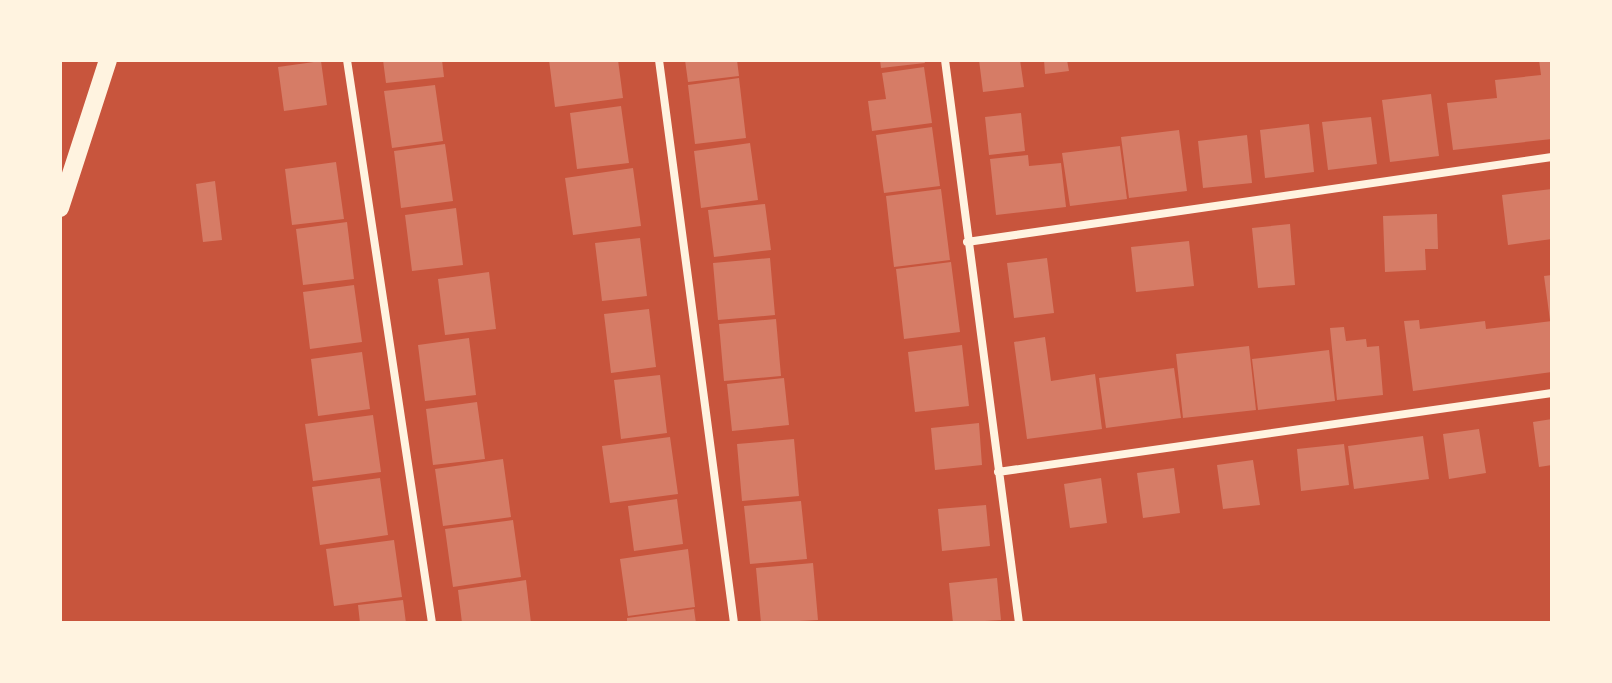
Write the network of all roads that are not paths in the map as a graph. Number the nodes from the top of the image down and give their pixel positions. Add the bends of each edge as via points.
1 (108, 60) edge
2 (347, 60) edge
3 (659, 60) edge
4 (945, 60) edge
5 (1552, 157) edge
6 (60, 208) edge
7 (967, 242) junction
8 (1552, 393) edge
9 (998, 472) junction
10 (432, 623) edge
11 (734, 623) edge
12 (1019, 623) edge

1 - 6 highway
2 - 10 street
3 - 11 street
4 - 7 street
5 - 7 street
7 - 9 street
8 - 9 street
9 - 12 street

